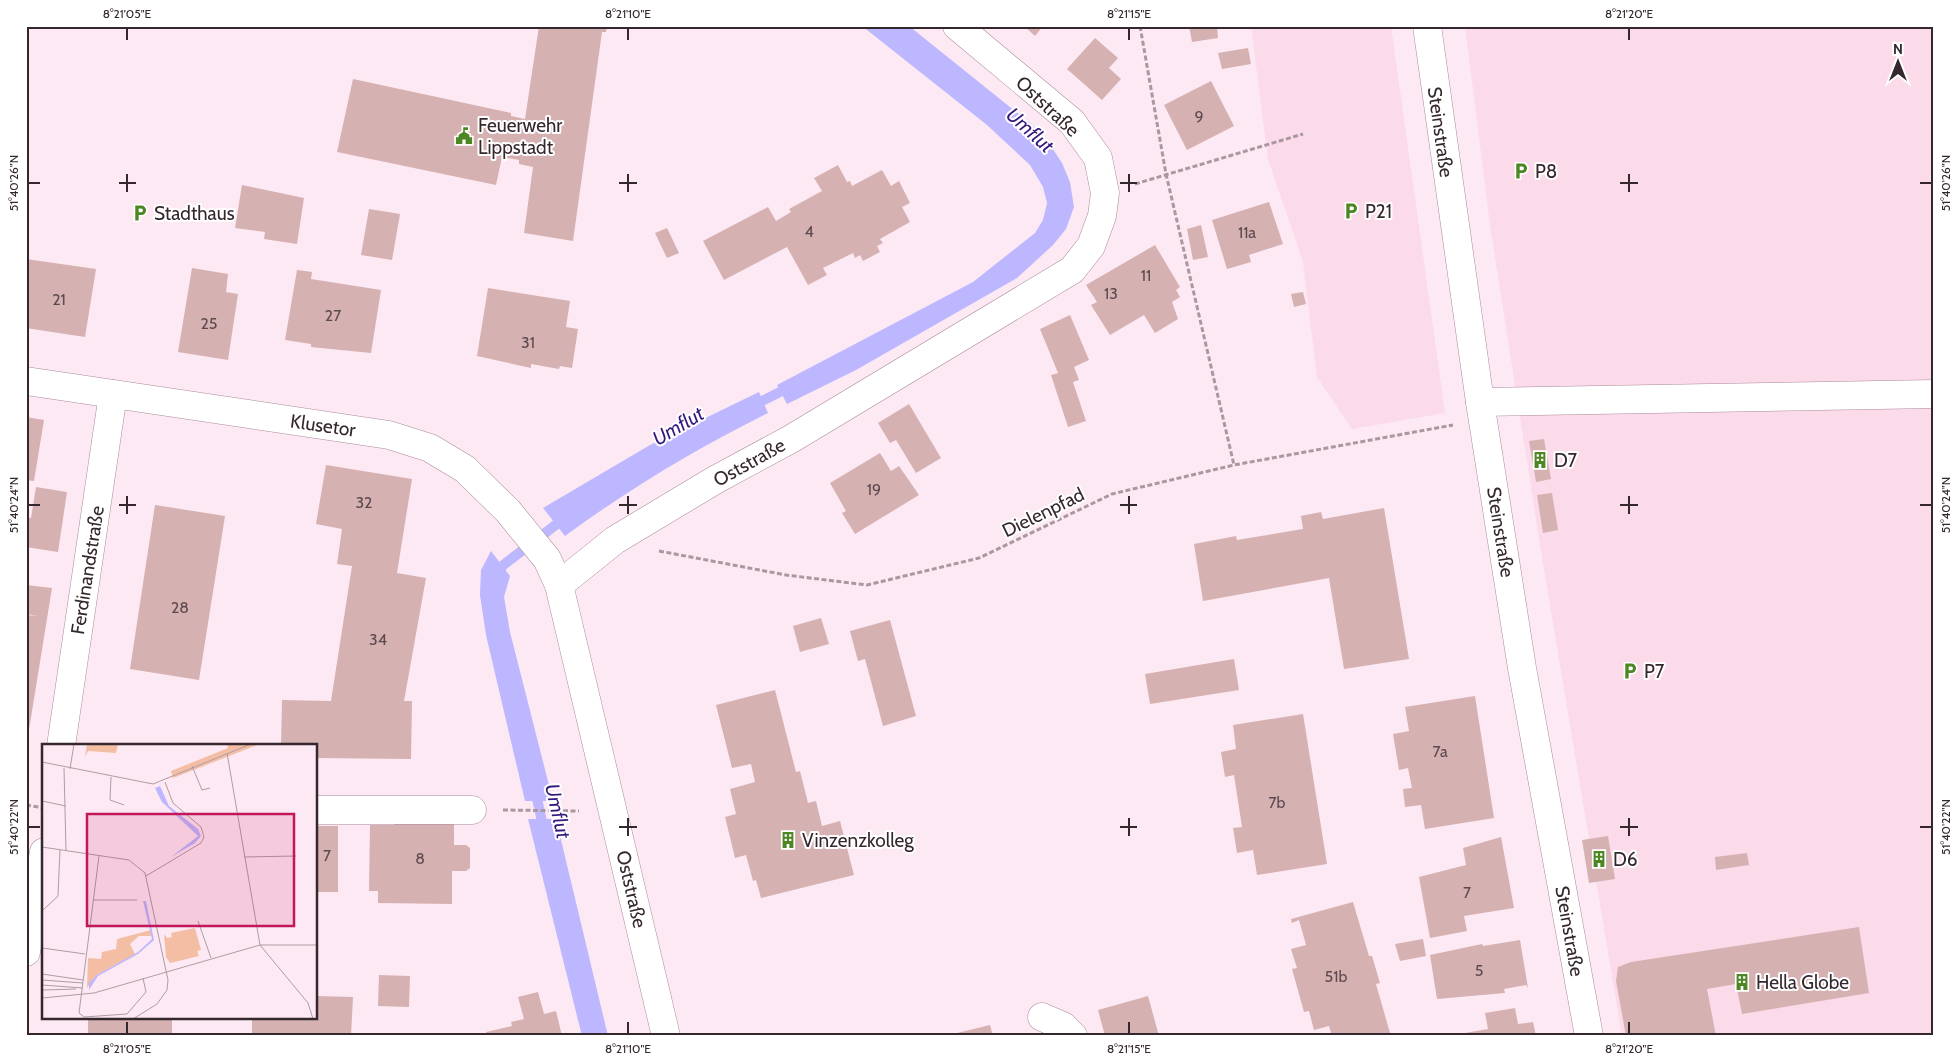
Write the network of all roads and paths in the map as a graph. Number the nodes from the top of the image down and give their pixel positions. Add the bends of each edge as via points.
1 (957, 26) edge
2 (1140, 26) edge
3 (1427, 26) edge
4 (1303, 134) dead end
5 (1166, 174) junction
6 (1105, 193) junction
7 (26, 381) edge
8 (113, 394) junction
9 (1934, 394) edge
10 (1481, 411) junction
11 (1234, 465) junction
12 (615, 540) junction
13 (558, 585) junction
14 (61, 744) edge
15 (26, 805) edge
16 (42, 808) edge
17 (318, 810) edge
18 (472, 810) dead end
19 (505, 810) dead end
20 (577, 811) dead end
21 (42, 863) edge
22 (26, 952) edge
23 (1042, 1016) dead end
24 (666, 1036) edge
25 (1073, 1036) edge
26 (1589, 1036) edge

1 - 6 street, Oststraße via 1072,122 1098,158
2 - 5 path
3 - 10 street, Steinstraße
4 - 5 path
5 - 6 path
5 - 11 path
6 - 12 street, Oststraße via 1102,216 1091,246 1072,270 791,439
7 - 8 street, Klusetor
8 - 13 street, Klusetor via 389,435 430,448 465,469 508,511 547,559
8 - 14 street, Ferdinandstraße
9 - 10 street
10 - 11 path, Dielenpfad
10 - 26 street, Steinstraße via 1522,668
11 - 12 path, Dielenpfad via 1112,494 979,558 867,585 786,576
12 - 13 street, Oststraße
13 - 24 street, Oststraße
15 - 16 path
17 - 18 street
19 - 20 path
21 - 22 street
23 - 25 street via 1063,1026

